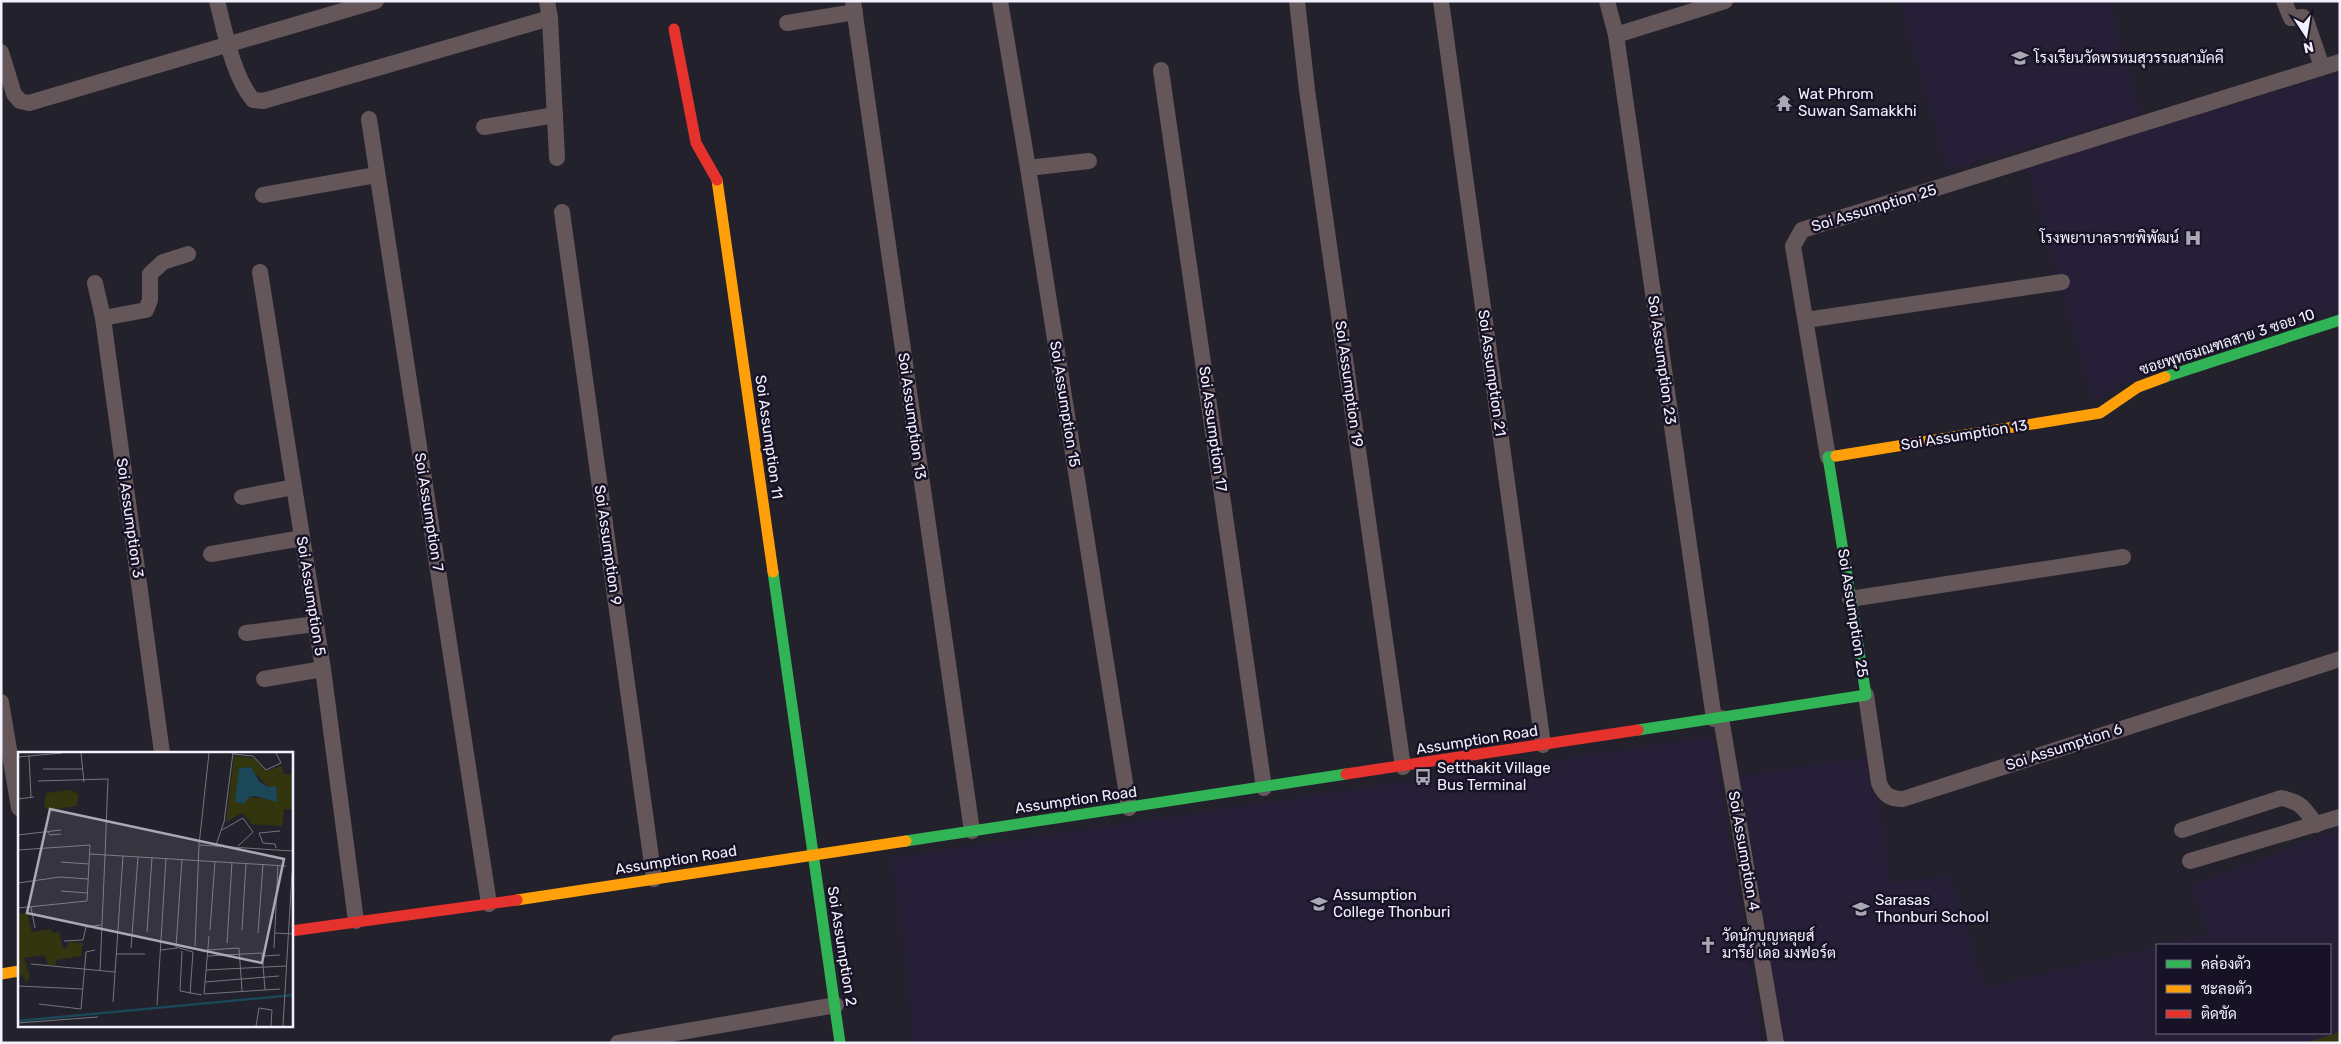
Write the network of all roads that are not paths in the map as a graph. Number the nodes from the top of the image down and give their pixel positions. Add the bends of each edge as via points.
1 (217, 1) edge
2 (376, 1) edge
3 (547, 1) edge
4 (1000, 1) edge
5 (1297, 1) edge
6 (1441, 1) edge
7 (1607, 1) edge
8 (1725, 1) edge
9 (2284, 1) edge
10 (854, 7) edge
11 (550, 18) junction
12 (787, 23) dead end
13 (674, 29) dead end
14 (1616, 35) junction
15 (228, 44) junction
16 (1, 52) edge
17 (2340, 62) edge
18 (2322, 67) junction
19 (1162, 70) dead end
20 (4, 72) edge
21 (555, 115) junction
22 (368, 119) dead end
23 (484, 127) dead end
24 (557, 158) dead end
25 (1089, 161) dead end
26 (1028, 168) junction
27 (376, 175) junction
28 (263, 195) dead end
29 (562, 212) dead end
30 (188, 254) dead end
31 (260, 272) dead end
32 (2062, 282) dead end
33 (96, 284) dead end
34 (103, 318) junction
35 (1806, 320) junction
36 (2340, 320) edge
37 (2100, 413) joint
38 (1828, 457) junction
39 (294, 487) junction
40 (242, 497) dead end
41 (302, 538) junction
42 (211, 554) dead end
43 (2123, 557) dead end
44 (1850, 599) junction
45 (315, 624) junction
46 (246, 633) dead end
47 (2340, 659) edge
48 (323, 669) junction
49 (264, 679) dead end
50 (1866, 696) junction
51 (1, 702) edge
52 (1718, 719) junction
53 (1544, 745) junction
54 (162, 752) edge
55 (1403, 767) junction
56 (1264, 788) junction
57 (18, 802) edge
58 (1129, 808) junction
59 (2340, 817) edge
60 (2316, 826) junction
61 (2182, 830) dead end
62 (972, 831) junction
63 (813, 855) junction
64 (2190, 861) dead end
65 (654, 878) junction
66 (489, 904) junction
67 (356, 921) junction
68 (292, 931) edge
69 (18, 971) edge
70 (1, 974) edge
71 (836, 1005) junction
72 (677, 1038) edge
73 (618, 1043) edge
74 (840, 1043) edge
75 (1776, 1043) edge

1 - 15 street
2 - 15 street
3 - 11 street
4 - 26 street, Soi Assumption 15
5 - 55 street, Soi Assumption 19
6 - 53 street, Soi Assumption 21
7 - 14 street, Soi Assumption 23
8 - 14 street
9 - 18 street via 2291,18 2306,20
10 - 12 street
10 - 62 street, Soi Assumption 13
11 - 15 street via 262,101 253,100 246,92
11 - 21 street
13 - 63 street, Soi Assumption 11 via 696,143 717,181
14 - 52 street, Soi Assumption 23
15 - 20 street via 29,103 20,101 14,94
16 - 20 street
17 - 18 street, Soi Assumption 25
18 - 35 street, Soi Assumption 25 via 1802,230 1793,246
19 - 56 street, Soi Assumption 17
21 - 23 street
21 - 24 street
22 - 27 street, Soi Assumption 7
25 - 26 street
26 - 58 street, Soi Assumption 15
27 - 28 street
27 - 66 street, Soi Assumption 7
29 - 65 street, Soi Assumption 9
30 - 34 street via 163,262 150,274 150,300 146,310
31 - 39 street, Soi Assumption 5
32 - 35 street
33 - 34 street, Soi Assumption 3
34 - 54 street, Soi Assumption 3
35 - 38 street, Soi Assumption 25
36 - 37 street, ซอยพุทธมณฑลสาย 3 ซอย 10 via 2138,387
37 - 38 street, Soi Assumption 13
38 - 44 street, Soi Assumption 25
39 - 40 street
39 - 41 street, Soi Assumption 5
41 - 42 street
41 - 45 street, Soi Assumption 5
43 - 44 street
44 - 50 street, Soi Assumption 25
45 - 46 street
45 - 48 street, Soi Assumption 5
47 - 50 street, Soi Assumption 6 via 1903,799 1892,799 1883,793 1879,783
48 - 49 street
48 - 67 street, Soi Assumption 5
50 - 52 street, Assumption Road
51 - 57 street
52 - 53 street, Assumption Road
52 - 75 street, Soi Assumption 4
53 - 55 street, Assumption Road
55 - 56 street, Assumption Road
56 - 58 street, Assumption Road
58 - 62 street, Assumption Road
59 - 60 street
60 - 61 street via 2305,808 2281,798
60 - 64 street
62 - 63 street, Assumption Road
63 - 65 street, Assumption Road
63 - 71 street, Soi Assumption 2
65 - 66 street, Assumption Road
66 - 67 street, Assumption Road
67 - 68 street, Assumption Road
69 - 70 street
71 - 72 street
71 - 74 street, Soi Assumption 2
72 - 73 street

